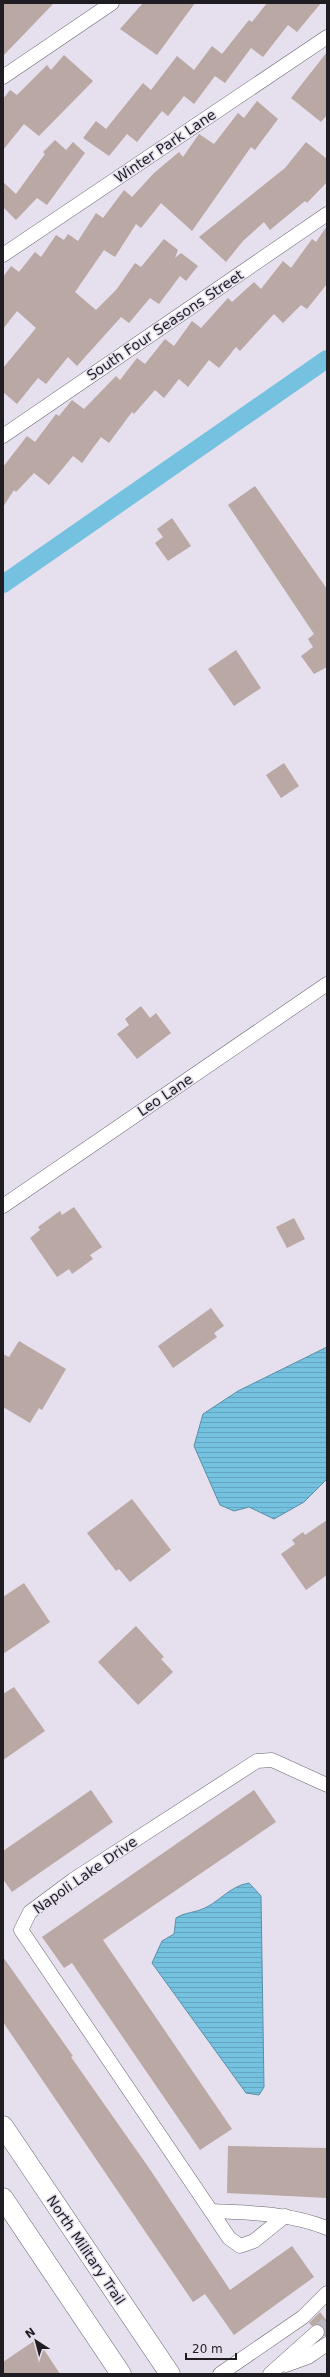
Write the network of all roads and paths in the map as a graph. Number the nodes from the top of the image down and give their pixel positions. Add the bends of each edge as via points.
1 (112, 3) edge
2 (327, 37) edge
3 (3, 77) edge
4 (327, 214) edge
5 (3, 255) edge
6 (3, 436) edge
7 (327, 984) edge
8 (3, 1206) edge
9 (327, 1785) edge
10 (3, 2126) edge
11 (3, 2198) edge
12 (211, 2211) junction
13 (285, 2216) junction
14 (327, 2228) edge
15 (326, 2297) edge
16 (317, 2332) tunnel mouth
17 (327, 2344) tunnel mouth
18 (274, 2371) edge
19 (121, 2374) edge
20 (170, 2374) edge
21 (220, 2374) edge

1 - 3 street
2 - 5 street, Winter Park Lane
4 - 6 street, South Four Seasons Street
7 - 8 street, Leo Lane
9 - 12 street, Napoli Lake Drive via 272,1760 258,1761 73,1880 30,1912 21,1930
10 - 20 main road, North Military Trail
11 - 19 main road
12 - 13 street
12 - 13 street, Napoli Lake Drive via 230,2238 240,2246 254,2241
13 - 14 street via 304,2219
15 - 21 street via 303,2317
16 - 18 street
17 - 18 street via 308,2357

